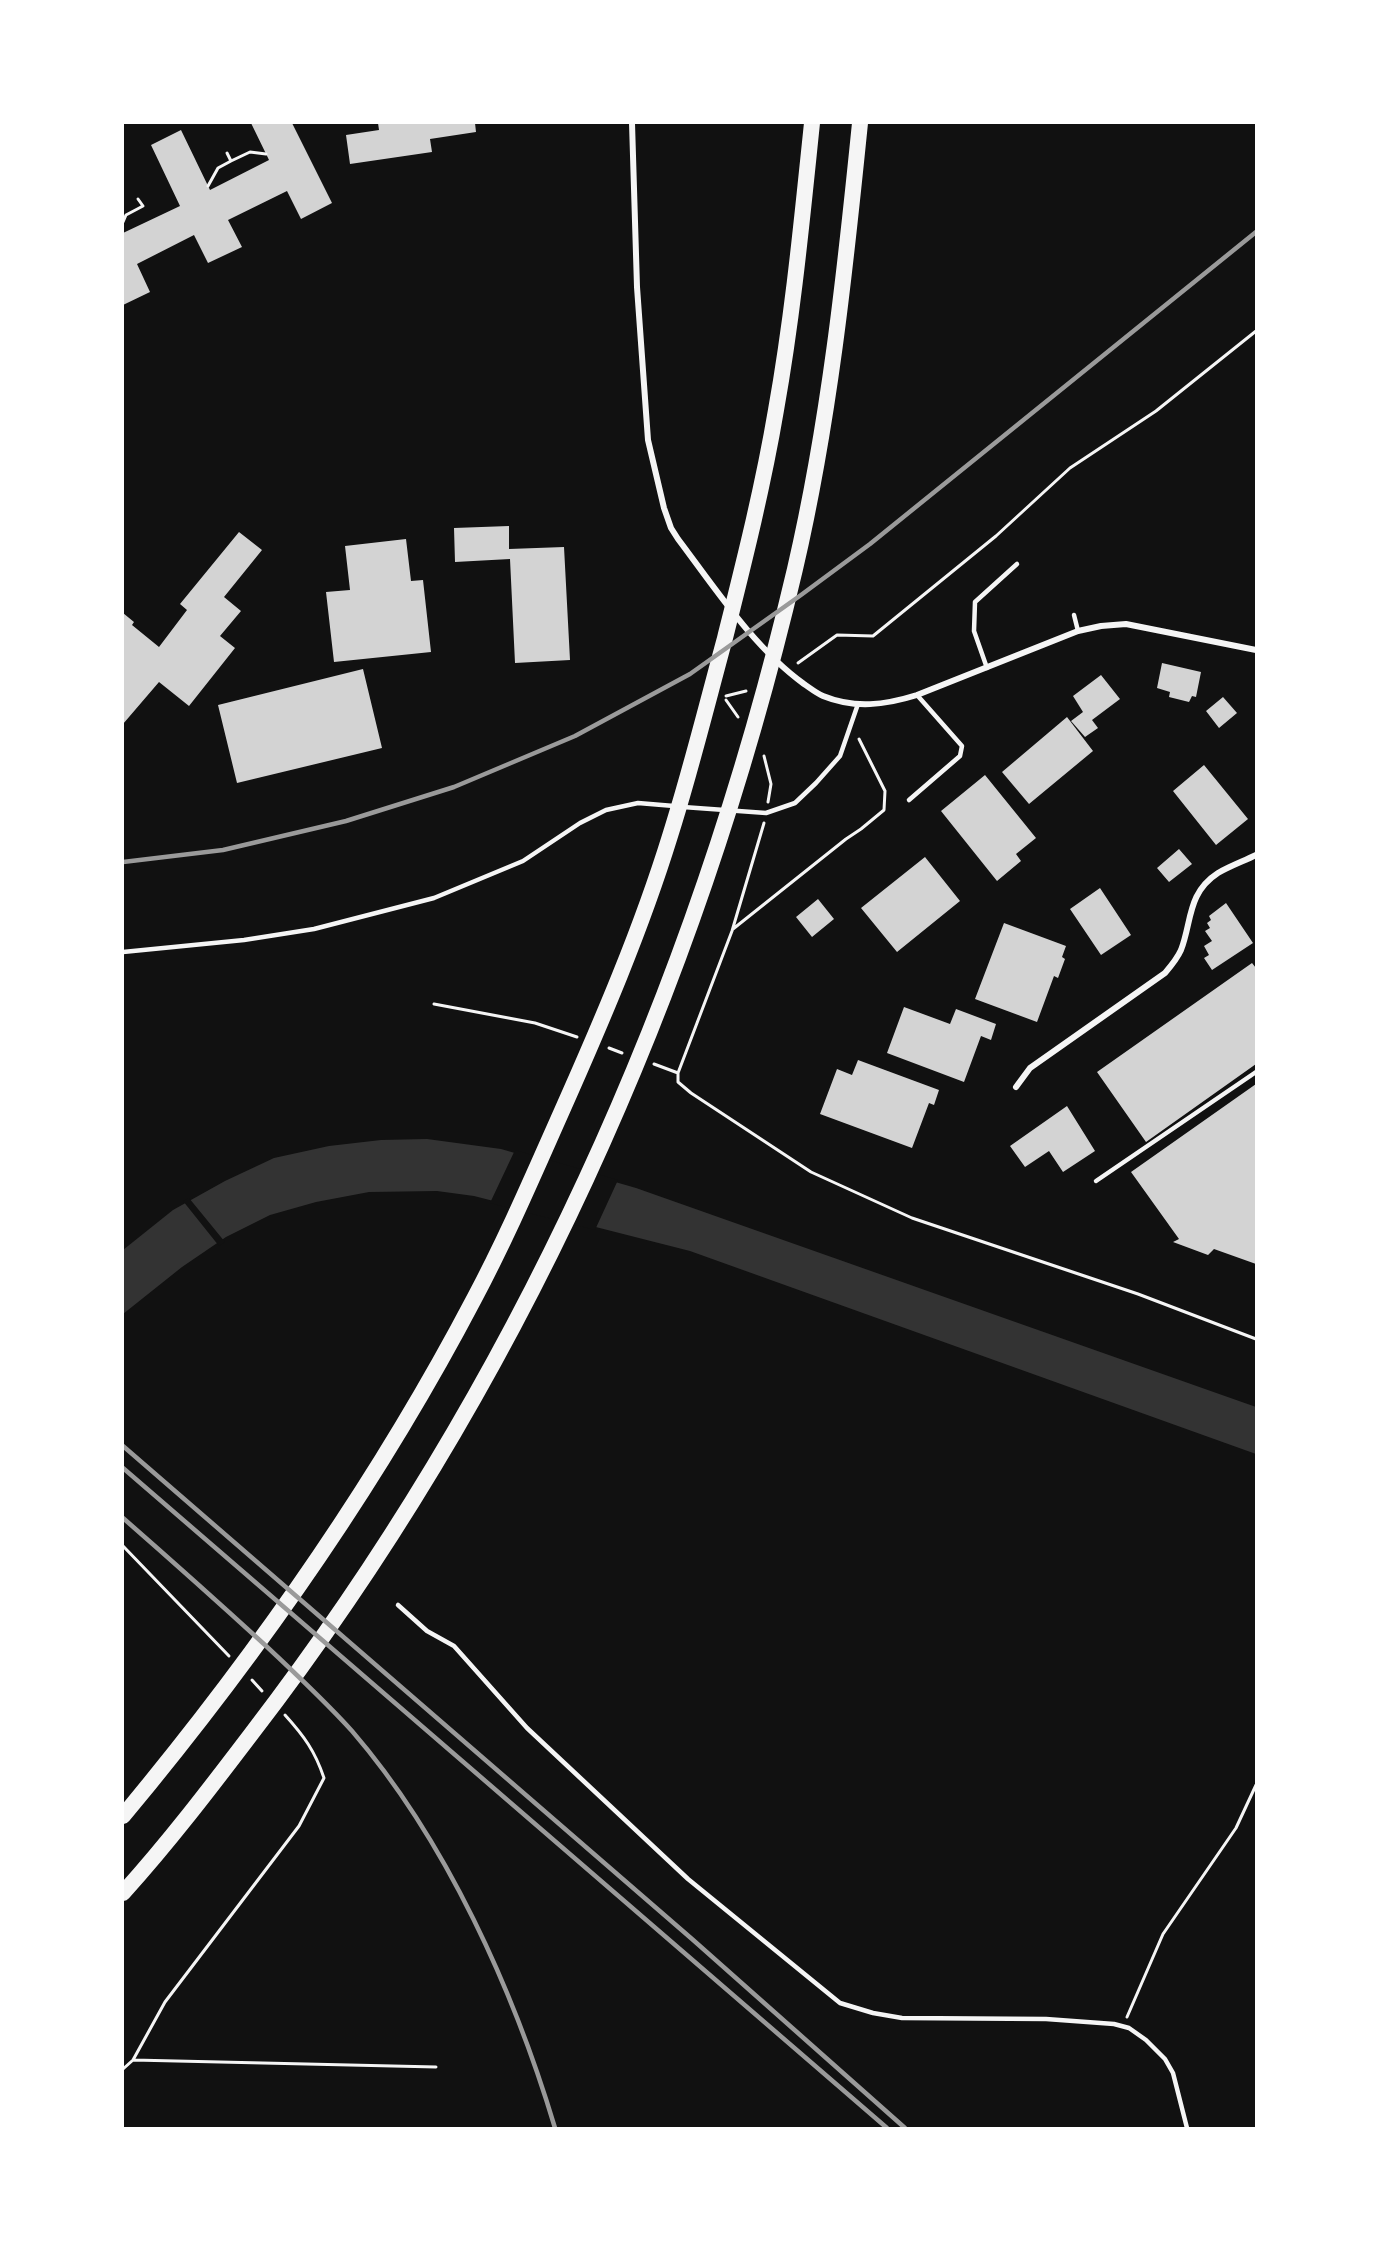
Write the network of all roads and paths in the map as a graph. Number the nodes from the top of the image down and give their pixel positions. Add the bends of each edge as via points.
1 (632, 123) edge
2 (812, 123) edge
3 (860, 123) edge
4 (227, 153) dead end
5 (266, 154) dead end
6 (231, 161) junction
7 (208, 186) dead end
8 (138, 199) dead end
9 (123, 222) edge
10 (1256, 331) edge
11 (1017, 564) dead end
12 (1074, 615) dead end
13 (1078, 631) junction
14 (1256, 650) edge
15 (987, 669) junction
16 (789, 673) junction
17 (917, 695) junction
18 (858, 704) junction
19 (851, 724) junction
20 (762, 751) dead end
21 (771, 784) dead end
22 (909, 800) dead end
23 (1256, 855) edge
24 (753, 860) dead end
25 (732, 931) junction
26 (123, 952) edge
27 (434, 1004) dead end
28 (577, 1037) dead end
29 (609, 1048) dead end
30 (629, 1055) dead end
31 (650, 1063) dead end
32 (1256, 1072) edge
33 (678, 1073) junction
34 (1016, 1087) dead end
35 (1096, 1181) dead end
36 (1256, 1339) edge
37 (398, 1605) dead end
38 (1256, 1785) edge
39 (123, 1816) edge
40 (123, 1893) edge
41 (165, 2002) dead end
42 (1124, 2027) junction
43 (133, 2060) junction
44 (436, 2067) dead end
45 (123, 2069) edge
46 (1187, 2128) edge

1 - 16 street via 637,287 648,440 664,508 678,539 733,611
2 - 39 highway via 776,411 745,562 704,723 662,859 596,1035 506,1235 417,1401 345,1517 260,1641
3 - 40 highway via 846,262 824,414 796,565 744,763 698,905 640,1057 583,1187 519,1317 388,1540 299,1672
4 - 6 path
5 - 6 path via 250,152
6 - 7 path via 218,168
8 - 9 path via 143,206 126,215
10 - 16 path via 1156,411 1070,468 996,536 873,636 837,635
11 - 15 lane via 975,602 974,631
12 - 13 lane
13 - 14 street via 1126,624
13 - 15 street
15 - 17 street
16 - 18 street via 821,695
17 - 18 street via 895,702
17 - 22 lane via 962,746 960,756
18 - 19 lane
19 - 25 path via 885,791 884,810
19 - 26 lane via 840,756 816,783 795,803 766,813 638,803 606,810 523,861 434,898 314,929
20 - 21 path
23 - 34 street via 1218,873 1203,888 1189,915 1181,949 1165,973 1030,1068
24 - 25 path
25 - 33 path
27 - 28 path via 535,1023
29 - 30 path
31 - 33 path
32 - 35 lane
33 - 36 path via 678,1082 690,1093 811,1172 912,1218 1138,1294
37 - 42 lane via 427,1631 453,1646 527,1728 680,1872 840,2003 902,2019 1046,2019
38 - 42 path via 1236,1828 1163,1934
41 - 43 path
42 - 46 lane via 1146,2040 1169,2066
43 - 44 path
43 - 45 path

